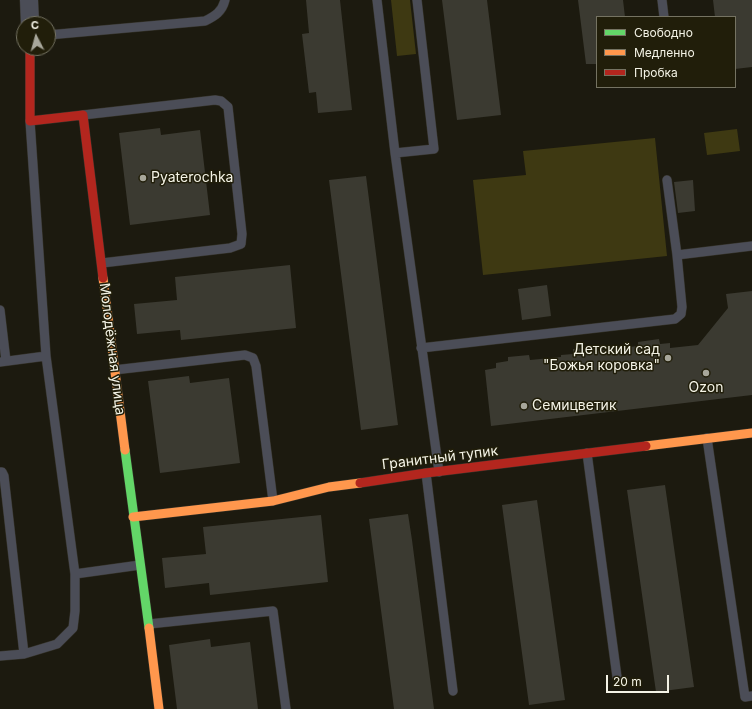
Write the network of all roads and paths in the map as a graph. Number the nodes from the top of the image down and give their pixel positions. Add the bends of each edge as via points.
1 (29, 0) edge
2 (226, 0) edge
3 (377, 0) edge
4 (417, 0) edge
5 (662, 0) edge
6 (30, 16) edge
7 (664, 16) edge
8 (56, 34) edge
9 (30, 56) edge
10 (83, 115) junction
11 (30, 121) junction
12 (395, 153) junction
13 (667, 180) dead end
14 (752, 246) edge
15 (676, 256) junction
16 (102, 263) junction
17 (0, 310) edge
18 (421, 348) junction
19 (46, 356) junction
20 (3, 362) edge
21 (114, 370) junction
22 (752, 433) edge
23 (707, 438) junction
24 (587, 453) junction
25 (0, 472) edge
26 (439, 472) junction
27 (426, 473) junction
28 (273, 501) junction
29 (133, 517) junction
30 (140, 565) junction
31 (75, 574) junction
32 (149, 624) junction
33 (24, 654) junction
34 (0, 656) edge
35 (617, 677) dead end
36 (453, 691) dead end
37 (752, 696) edge
38 (159, 709) edge
39 (286, 709) edge

1 - 6 street
2 - 8 lane via 224,7 205,21
3 - 12 lane
4 - 12 lane via 434,149
5 - 7 lane
9 - 11 street
10 - 11 street
10 - 16 street, Молодёжная улица
10 - 16 lane via 215,100 221,100 228,107 241,244 230,248
11 - 19 lane
12 - 18 lane
13 - 15 lane
14 - 15 lane
15 - 18 lane via 682,307 681,314 674,319
16 - 21 street, Молодёжная улица
17 - 20 lane
18 - 26 lane
19 - 20 lane
19 - 31 lane
21 - 28 lane via 245,355 253,358
21 - 29 street, Молодёжная улица
22 - 23 street, Гранитный тупик
23 - 24 street, Гранитный тупик
23 - 37 lane via 744,697
24 - 26 street, Гранитный тупик
24 - 35 lane
25 - 33 lane via 4,476
26 - 27 street, Гранитный тупик
27 - 28 street, Гранитный тупик via 329,487
27 - 36 lane
28 - 29 street, Гранитный тупик
29 - 30 street, Молодёжная улица
30 - 31 lane
30 - 32 street, Молодёжная улица
31 - 33 lane via 73,628 57,644
32 - 38 street, Молодёжная улица
32 - 39 lane via 273,611
33 - 34 lane

